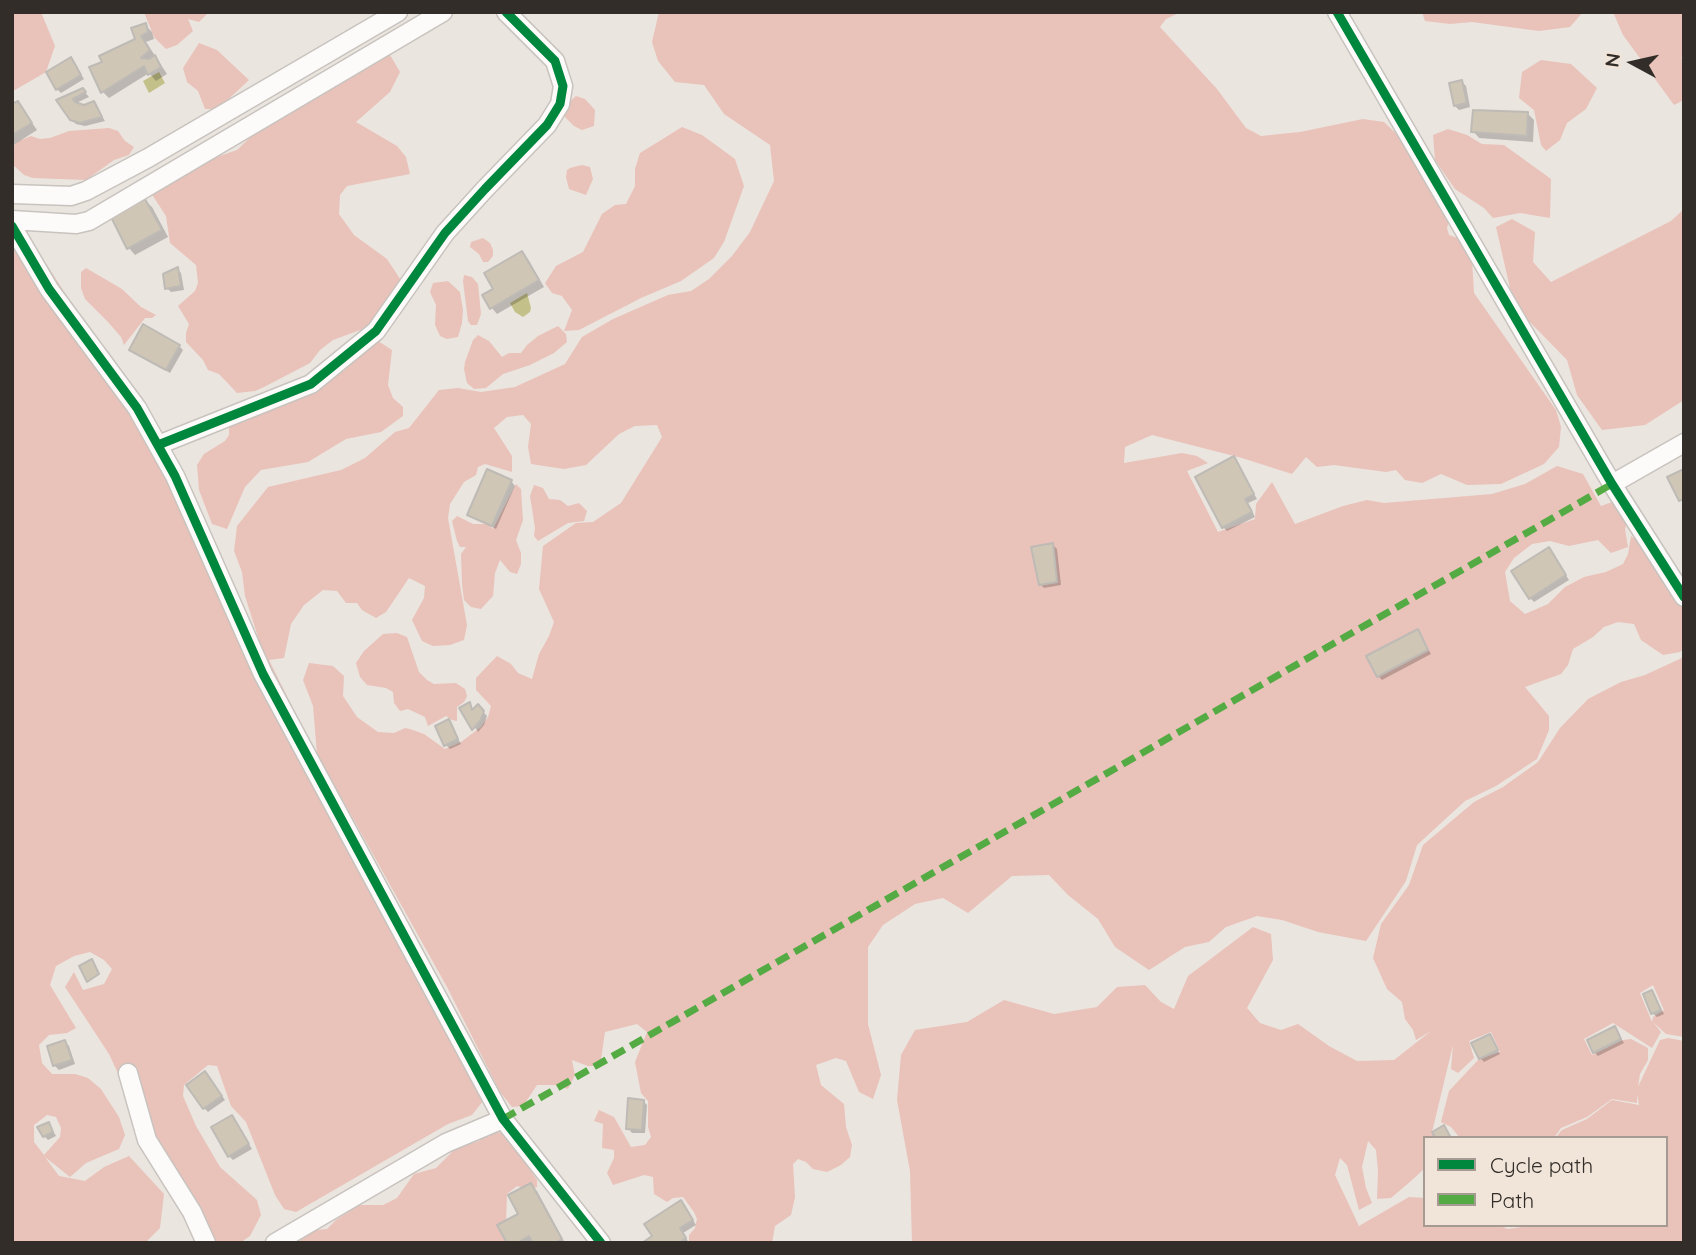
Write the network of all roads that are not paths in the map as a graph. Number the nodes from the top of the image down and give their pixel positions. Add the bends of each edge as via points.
1 (398, 12) edge
2 (443, 12) edge
3 (506, 12) edge
4 (1337, 12) edge
5 (12, 194) edge
6 (12, 220) edge
7 (12, 226) edge
8 (1684, 443) edge
9 (158, 446) junction
10 (1612, 484) junction
11 (1684, 597) edge
12 (128, 1073) dead end
13 (503, 1119) junction
14 (206, 1243) edge
15 (275, 1243) edge
16 (601, 1243) edge

1 - 5 street via 86,191 71,197
2 - 6 street via 89,221
3 - 9 street via 555,61 563,86 560,104 547,125 446,233 376,331 311,384
4 - 10 street
7 - 9 street via 50,289 137,408
8 - 10 street
9 - 13 street via 263,674
10 - 11 street
12 - 14 street via 147,1140
13 - 15 street via 446,1143
13 - 16 street

